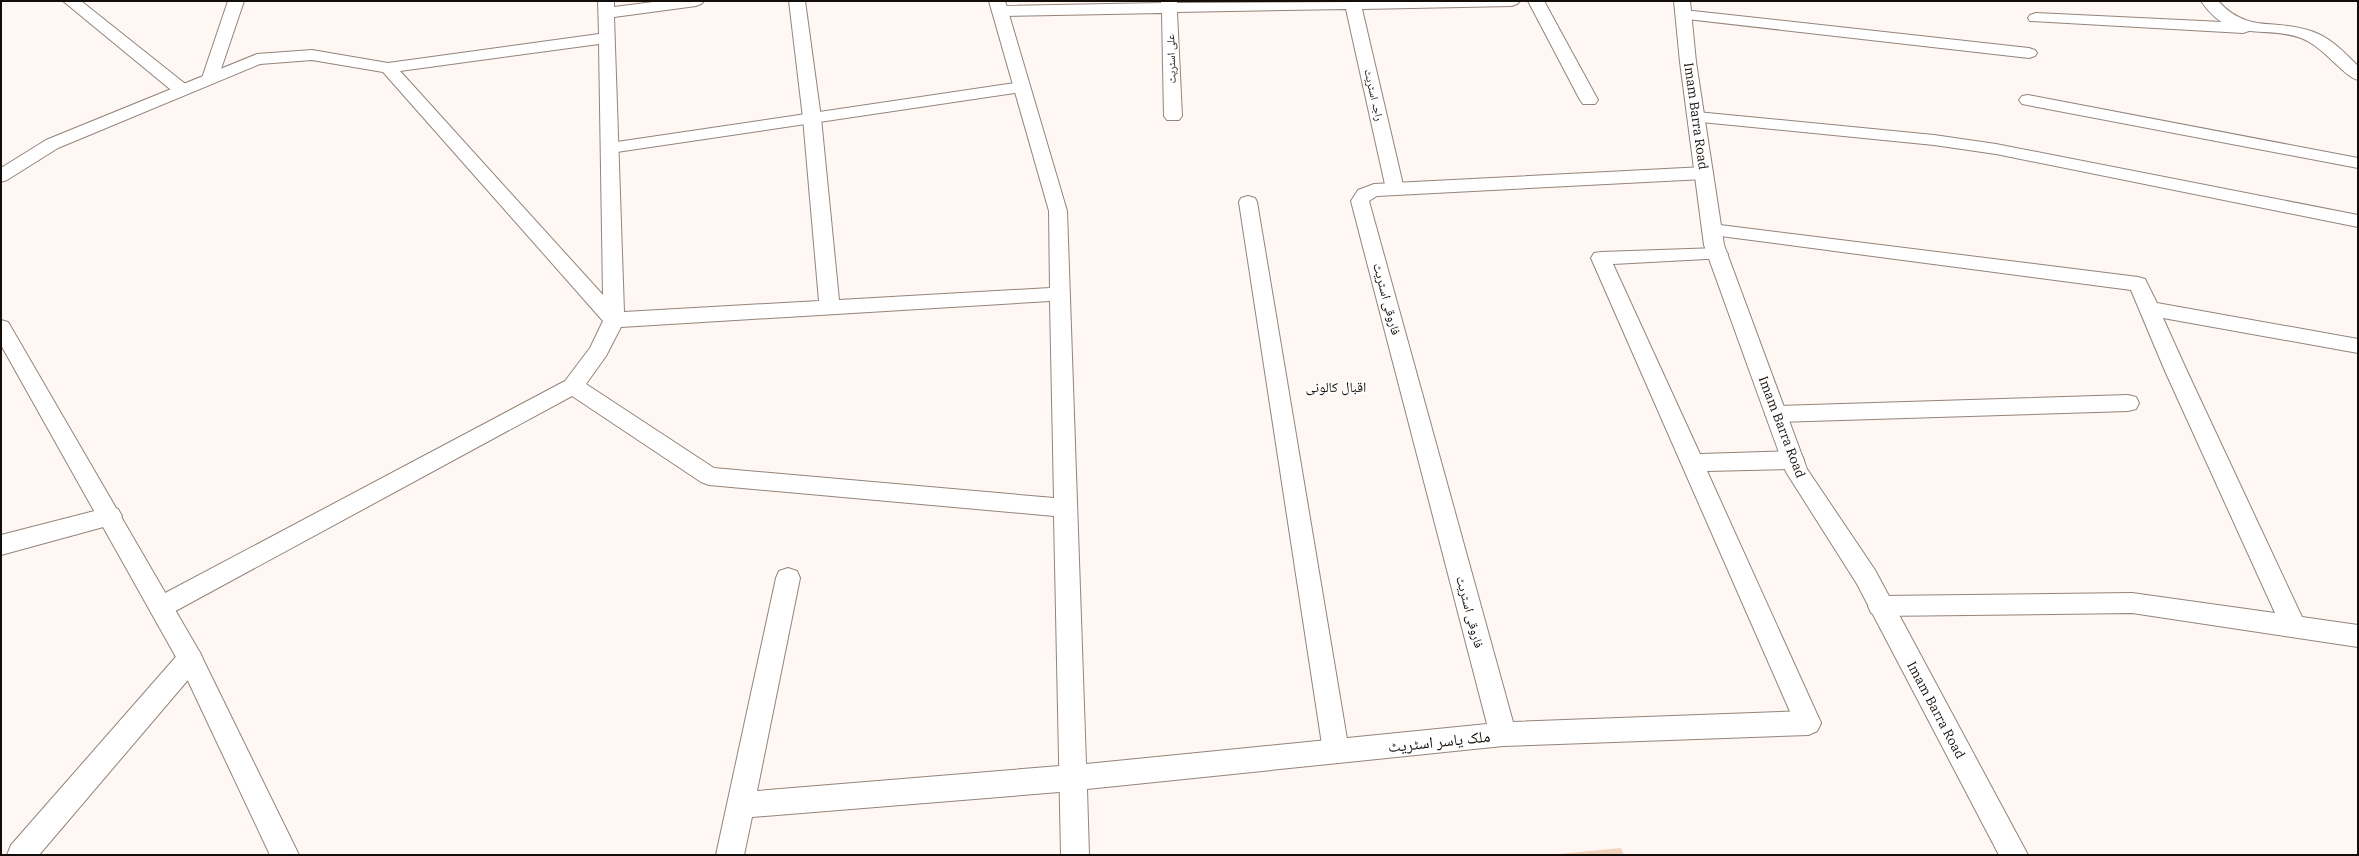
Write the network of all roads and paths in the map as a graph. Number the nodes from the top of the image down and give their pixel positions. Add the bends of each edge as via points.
1 (71, 1) edge
2 (236, 1) edge
3 (696, 1) edge
4 (797, 1) edge
5 (1512, 1) edge
6 (1536, 1) edge
7 (2209, 1) edge
8 (1353, 3) edge
9 (1169, 4) edge
10 (999, 6) edge
11 (606, 7) edge
12 (1683, 8) edge
13 (2036, 18) dead end
14 (2243, 28) junction
15 (607, 38) junction
16 (2029, 54) dead end
17 (388, 68) junction
18 (2358, 75) edge
19 (210, 78) junction
20 (1022, 87) junction
21 (182, 90) junction
22 (1589, 100) dead end
23 (2028, 100) dead end
24 (1173, 116) dead end
25 (1697, 117) junction
26 (812, 118) junction
27 (610, 148) junction
28 (2358, 163) edge
29 (1704, 173) junction
30 (1, 176) edge
31 (1395, 189) junction
32 (1248, 202) dead end
33 (2358, 221) edge
34 (1712, 230) junction
35 (1718, 254) junction
36 (1060, 294) junction
37 (830, 307) junction
38 (2148, 309) junction
39 (614, 320) junction
40 (1, 327) edge
41 (2358, 346) edge
42 (573, 386) junction
43 (2128, 403) dead end
44 (1776, 414) junction
45 (1793, 460) junction
46 (1693, 463) junction
47 (1066, 508) junction
48 (110, 516) junction
49 (1, 545) edge
50 (788, 578) dead end
51 (161, 606) junction
52 (1880, 606) junction
53 (2293, 626) junction
54 (2358, 636) edge
55 (190, 659) junction
56 (1503, 734) junction
57 (1336, 752) junction
58 (1072, 778) junction
59 (741, 805) junction
60 (21, 855) edge
61 (285, 855) edge
62 (730, 855) edge
63 (1075, 855) edge
64 (2014, 855) edge

1 - 21 street
2 - 19 street
3 - 11 street
4 - 26 street
5 - 8 street
6 - 22 street
7 - 14 street via 2226,19
8 - 9 street
8 - 31 street, راجہ اسٹریٹ
9 - 10 street
9 - 24 street, علی اسٹریٹ
10 - 20 street
11 - 15 street
12 - 16 street
12 - 25 street, Imam Barra Road
13 - 14 street
14 - 18 street via 2289,30 2308,35
15 - 17 street
15 - 27 street
17 - 19 street via 304,56 257,58
17 - 39 street
19 - 21 street
20 - 26 street
20 - 36 street via 1058,211
21 - 30 street via 52,144
23 - 28 street
25 - 29 street, Imam Barra Road
25 - 33 street via 1934,140 1996,149
26 - 27 street
26 - 37 street
27 - 39 street
29 - 31 street, فاروقی اسٹریٹ
29 - 34 street, Imam Barra Road
31 - 56 street, فاروقی اسٹریٹ via 1374,190 1365,194 1360,201
32 - 57 street
34 - 35 street, Imam Barra Road
34 - 38 street via 2138,284
35 - 44 street, Imam Barra Road
35 - 46 street via 1600,258
36 - 37 street
36 - 47 street
37 - 39 street
38 - 41 street
38 - 53 street
39 - 42 street via 599,351
40 - 48 street
42 - 47 street via 709,476
42 - 51 street
43 - 44 street
44 - 45 street, Imam Barra Road
45 - 46 street
45 - 52 street, Imam Barra Road via 1797,472 1866,578
46 - 56 street, ملک یاسر اسٹریٹ via 1808,723
47 - 58 street
48 - 49 street
48 - 51 street
50 - 59 street
51 - 55 street
52 - 53 street via 2132,603
52 - 64 street, Imam Barra Road
53 - 54 street
55 - 60 street
55 - 61 street
56 - 57 street, ملک یاسر اسٹریٹ
57 - 58 street, ملک یاسر اسٹریٹ
58 - 59 street, ملک یاسر اسٹریٹ
58 - 63 street
59 - 62 street

